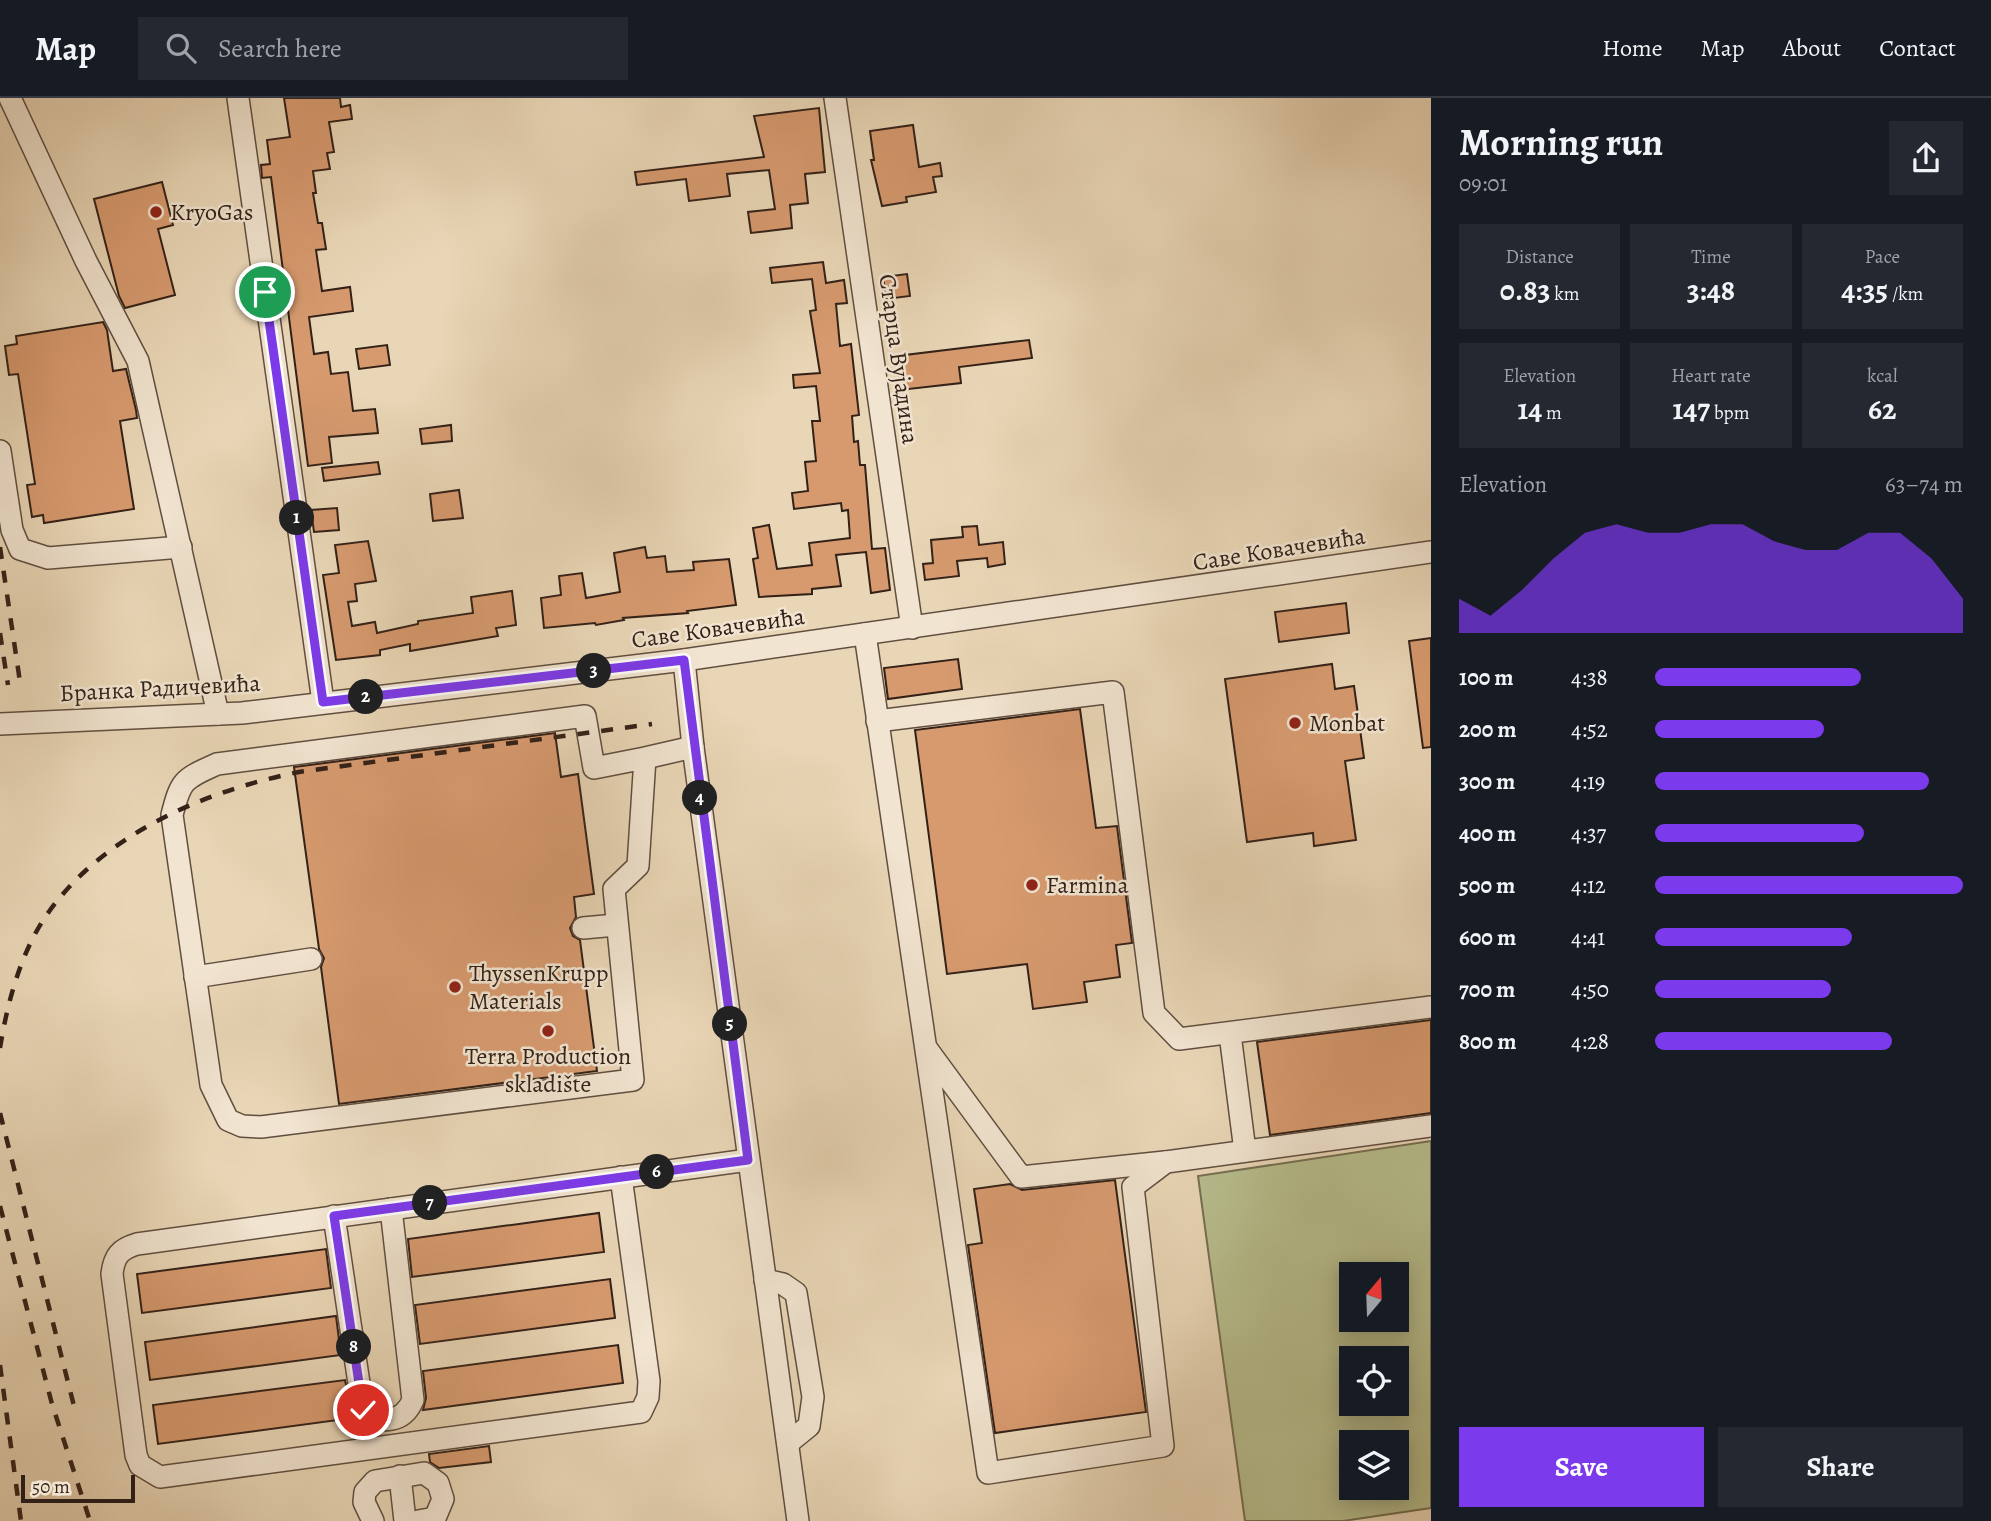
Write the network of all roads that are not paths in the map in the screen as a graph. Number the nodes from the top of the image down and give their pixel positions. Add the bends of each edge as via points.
1 (10, 98) edge
2 (238, 98) edge
3 (835, 98) edge
4 (0, 451) edge
5 (181, 547) junction
6 (1431, 552) edge
7 (912, 628) junction
8 (865, 634) junction
9 (684, 660) junction
10 (323, 702) junction
11 (218, 714) junction
12 (877, 721) junction
13 (0, 724) edge
14 (693, 747) junction
15 (645, 758) junction
16 (616, 925) junction
17 (583, 928) dead end
18 (312, 959) dead end
19 (195, 977) junction
20 (1431, 1006) edge
21 (1230, 1034) junction
22 (925, 1048) junction
23 (1431, 1126) edge
24 (1245, 1151) junction
25 (748, 1160) junction
26 (1166, 1162) junction
27 (621, 1177) junction
28 (391, 1209) junction
29 (334, 1216) junction
30 (765, 1280) junction
31 (788, 1443) junction
32 (400, 1476) junction
33 (373, 1521) edge
34 (405, 1521) edge
35 (418, 1521) edge
36 (798, 1521) edge

1 - 5 street via 138,361
2 - 10 street
3 - 7 street, Старца Вујадина
4 - 5 street via 12,530 20,549 48,558
5 - 11 street
6 - 7 street, Саве Ковачевића
7 - 8 street, Саве Ковачевића
8 - 9 street, Саве Ковачевића
8 - 12 street
9 - 10 street, Саве Ковачевића
9 - 14 street
10 - 11 street, Бранка Радичевића
11 - 13 street, Бранка Радичевића
12 - 21 street via 1113,692 1154,1013 1179,1039
12 - 22 street
14 - 15 street
14 - 25 street
15 - 16 street via 638,866 614,889
15 - 19 street via 594,768 585,716 217,764 192,775 179,787 172,814
16 - 17 street
16 - 19 street via 633,1080 275,1125 242,1126 228,1119 217,1102
18 - 19 street
20 - 21 street
21 - 24 street
22 - 26 street via 1021,1177
22 - 26 street via 988,1473 1163,1446 1133,1187
23 - 24 street
24 - 26 street
25 - 27 street
25 - 30 street
27 - 28 street
27 - 29 street via 649,1381 641,1412 190,1474 150,1474 135,1455 111,1274 118,1253 137,1244
28 - 29 street
28 - 29 street via 413,1400 395,1419 371,1417 363,1410
30 - 31 street
30 - 31 street via 796,1293 813,1396 809,1426
31 - 36 street
32 - 33 street via 375,1480 365,1493 366,1513
32 - 34 street
32 - 35 street via 424,1473 441,1489 439,1513

